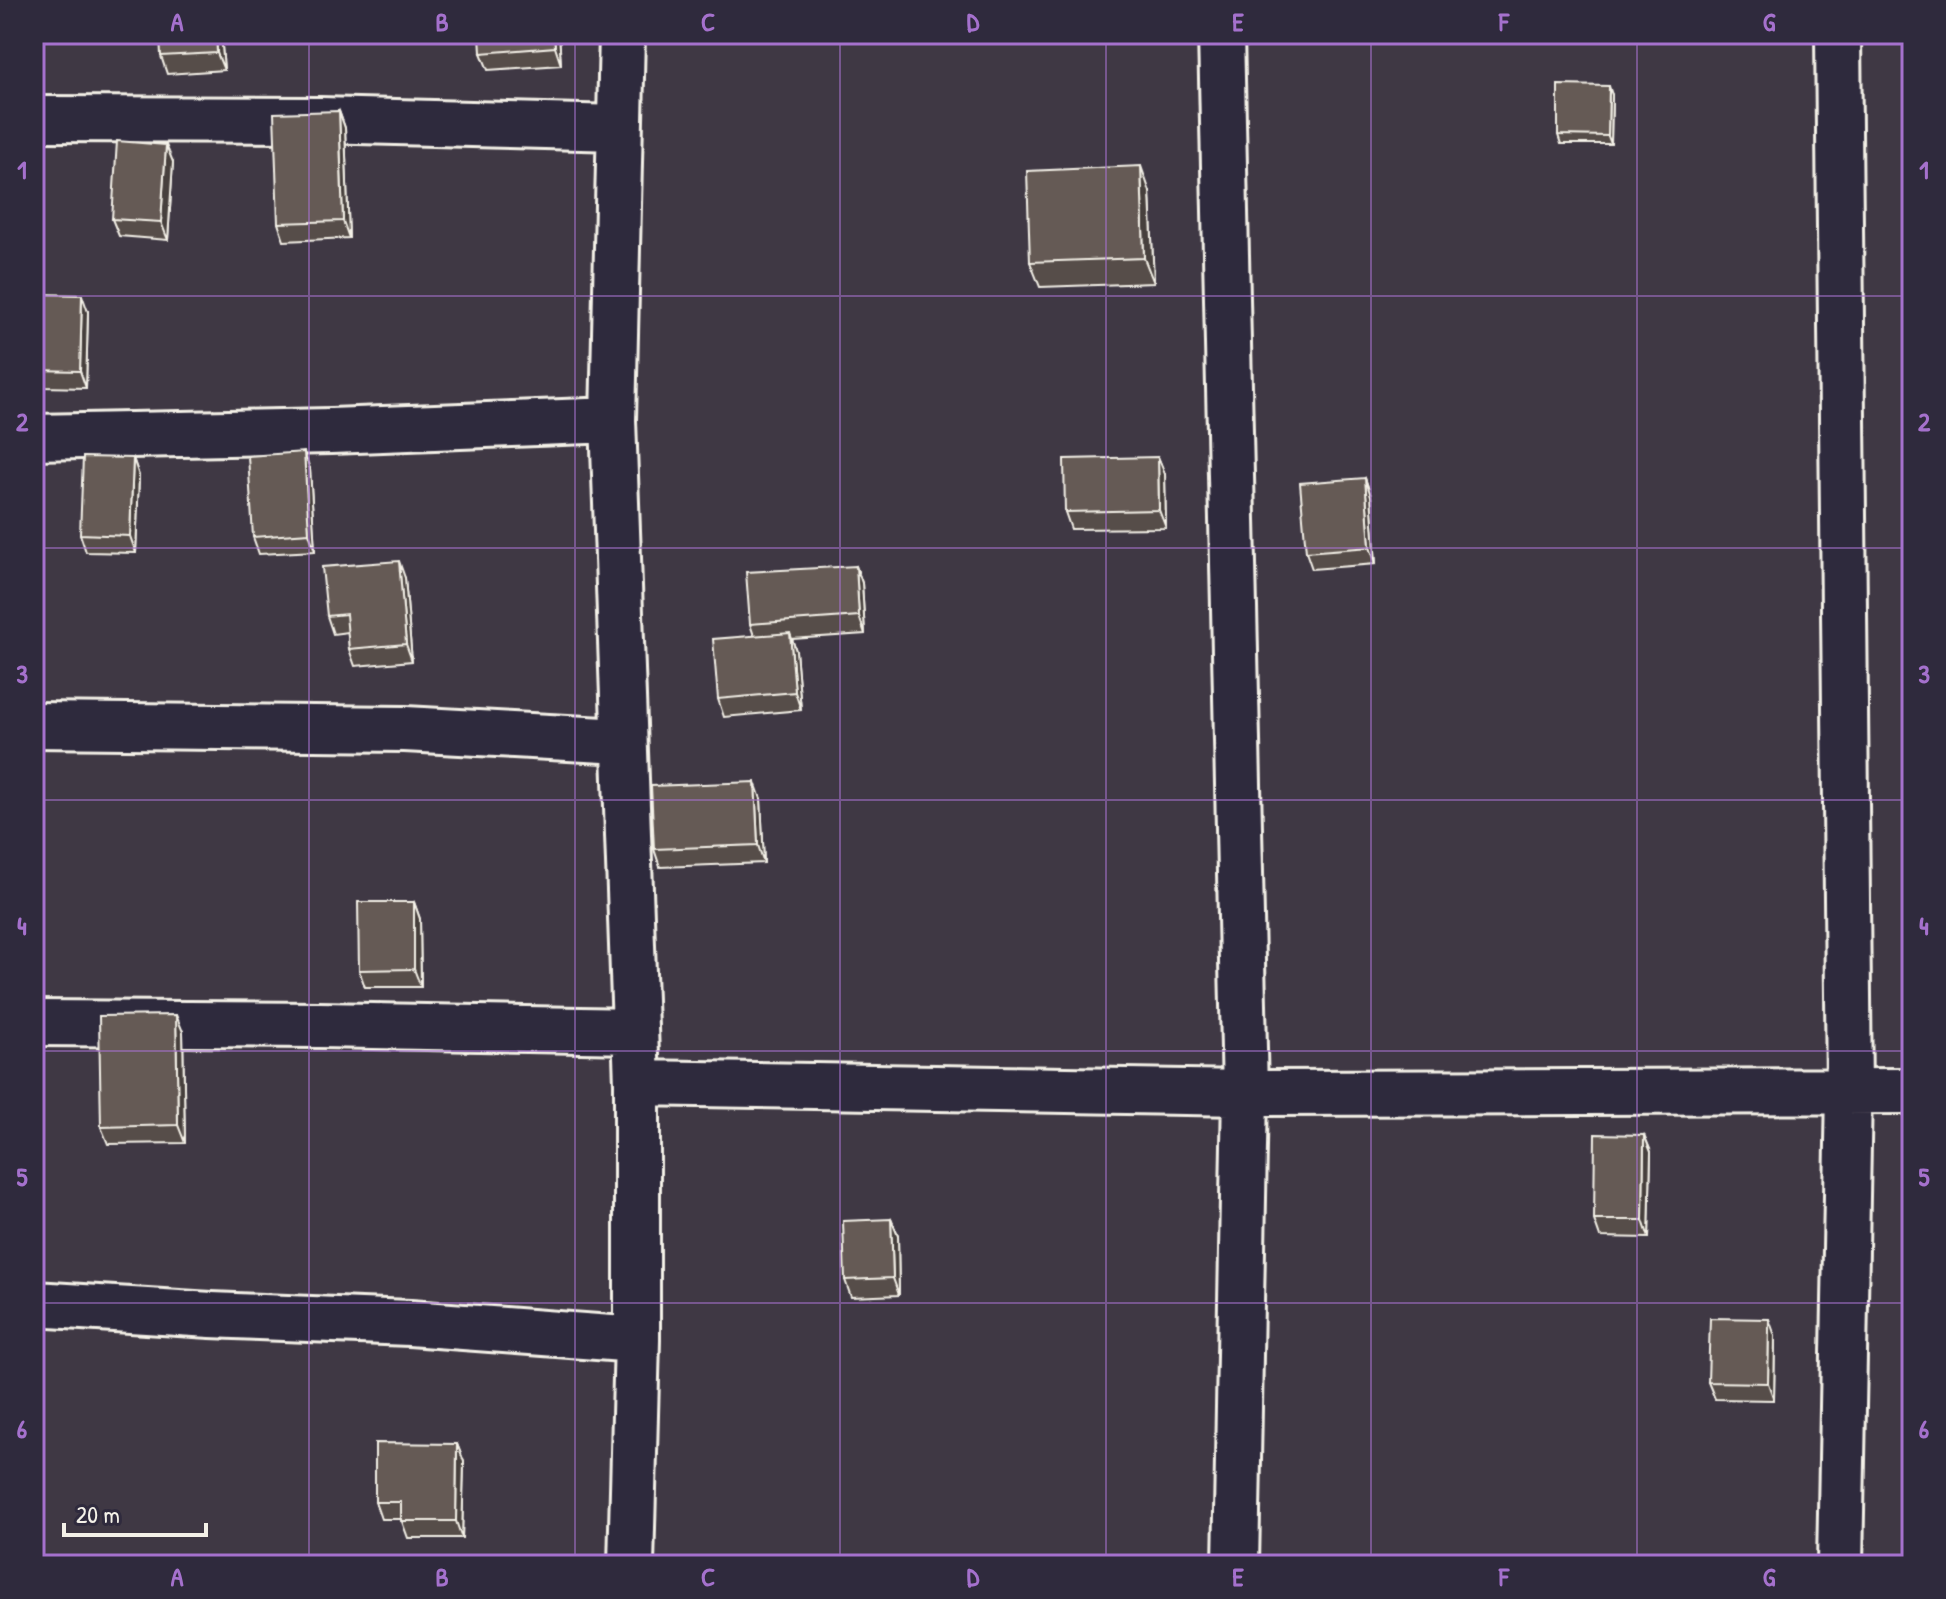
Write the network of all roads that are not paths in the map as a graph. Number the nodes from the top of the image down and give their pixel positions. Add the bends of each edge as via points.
1 (622, 34) edge
2 (1221, 34) edge
3 (1838, 34) edge
4 (34, 119) edge
5 (618, 128) junction
6 (613, 420) junction
7 (34, 437) edge
8 (34, 725) edge
9 (623, 741) junction
10 (34, 1023) edge
11 (635, 1031) junction
12 (637, 1083) junction
13 (1849, 1091) junction
14 (1912, 1091) edge
15 (1245, 1093) junction
16 (34, 1304) edge
17 (637, 1340) junction
18 (631, 1565) edge
19 (1236, 1565) edge
20 (1840, 1565) edge

1 - 5 street
2 - 15 street
3 - 13 street
4 - 5 street
5 - 6 street
6 - 7 street
6 - 9 street
8 - 9 street via 405,729
9 - 11 street
10 - 11 street
11 - 12 street
12 - 15 street
12 - 17 street
13 - 14 street
13 - 15 street
13 - 20 street
15 - 19 street
16 - 17 street
17 - 18 street

